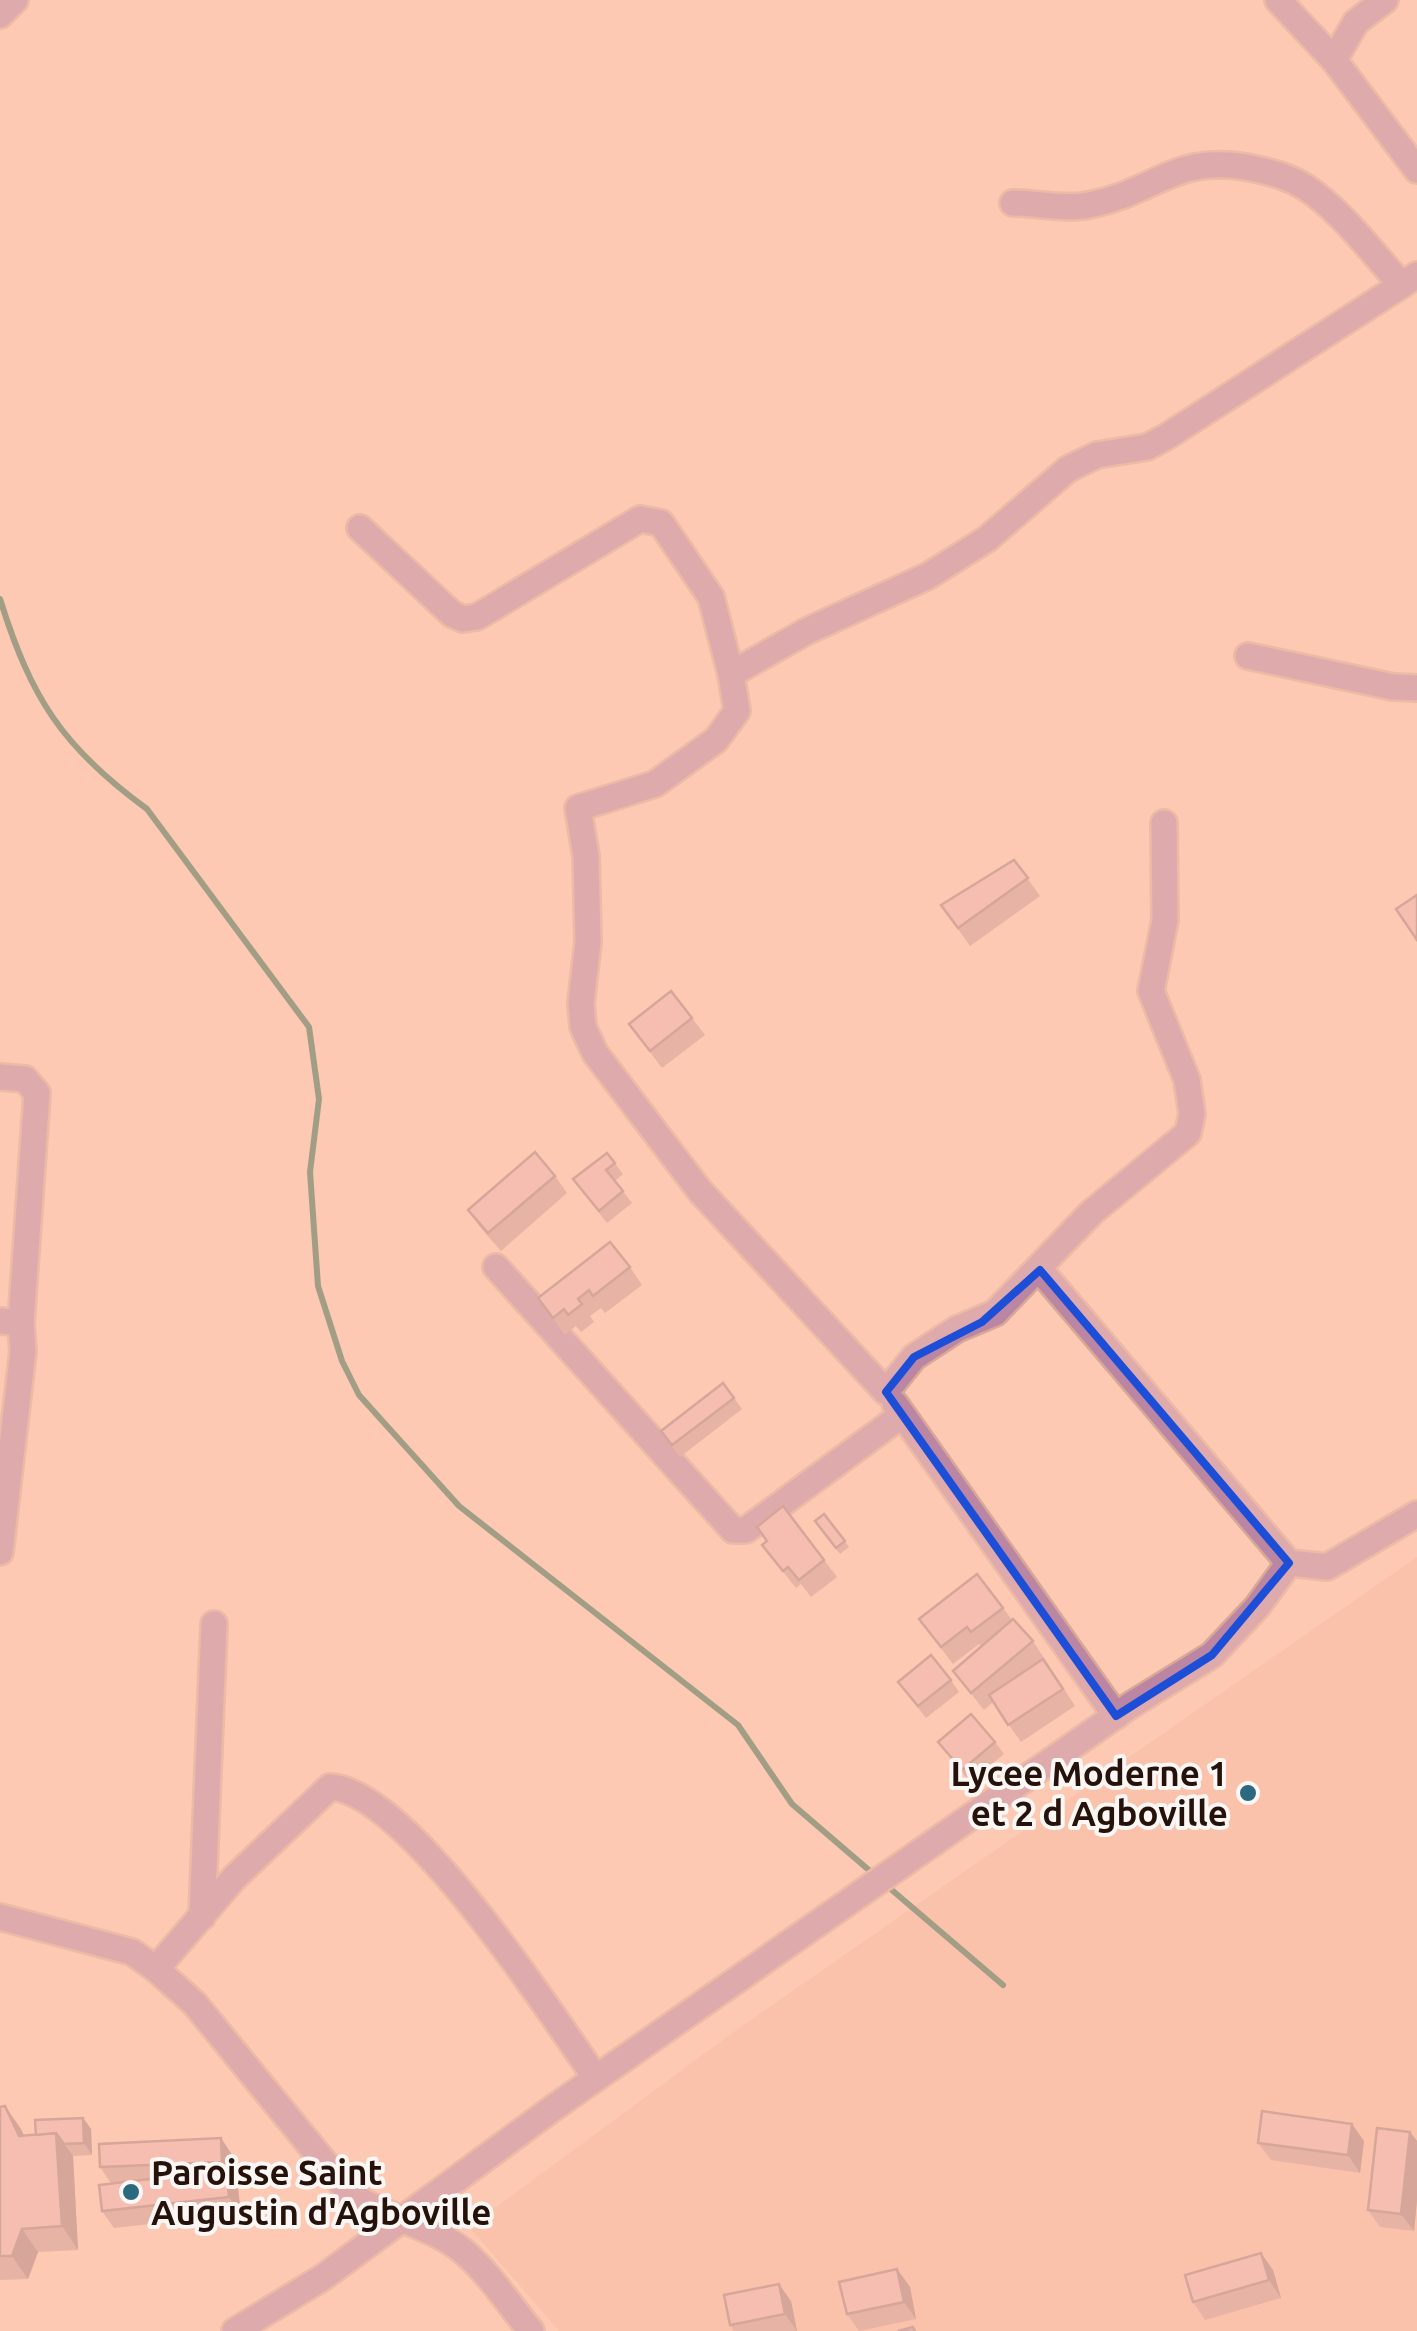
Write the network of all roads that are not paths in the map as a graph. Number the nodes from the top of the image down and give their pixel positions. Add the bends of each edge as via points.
1 (16, 0) edge
2 (1278, 0) edge
3 (1384, 0) edge
4 (0, 15) edge
5 (1334, 60) junction
6 (1417, 170) edge
7 (1013, 203) dead end
8 (1409, 280) edge
9 (360, 528) dead end
10 (1248, 656) dead end
11 (731, 674) junction
12 (1417, 688) edge
13 (1164, 823) dead end
14 (0, 1076) edge
15 (496, 1267) dead end
16 (1040, 1270) junction
17 (10, 1322) edge
18 (886, 1392) junction
19 (902, 1414) junction
20 (1417, 1514) edge
21 (0, 1552) edge
22 (1288, 1563) junction
23 (214, 1624) dead end
24 (1116, 1716) junction
25 (0, 1917) edge
26 (202, 1917) junction
27 (156, 1969) junction
28 (596, 2078) junction
29 (396, 2220) junction
30 (235, 2331) edge
31 (531, 2331) edge

1 - 4 street
2 - 5 street
3 - 5 street via 1356,22
5 - 6 street
7 - 8 street via 1084,207 1215,161 1308,189
8 - 11 street via 1166,437 1068,469 987,539 928,576
9 - 11 street via 464,619 650,518 661,523 711,596
10 - 12 street
11 - 18 street via 737,711 716,740 641,792 578,808 588,942 583,1028 700,1191
13 - 16 street via 1165,920 1151,990 1187,1080 1188,1133 1091,1213
14 - 17 street via 25,1079 37,1093
15 - 19 street via 733,1530 746,1530
16 - 18 street via 982,1322 957,1329 914,1357
16 - 22 street
17 - 21 street via 17,1422
18 - 19 street
19 - 24 street
20 - 22 street via 1327,1567
22 - 24 street via 1212,1655
23 - 26 street
24 - 28 street
25 - 27 street via 132,1952
26 - 27 street
26 - 28 street via 330,1788 348,1788 432,1858
27 - 29 street via 195,2004 351,2194
28 - 29 street
29 - 30 street via 322,2278
29 - 31 street via 464,2251

